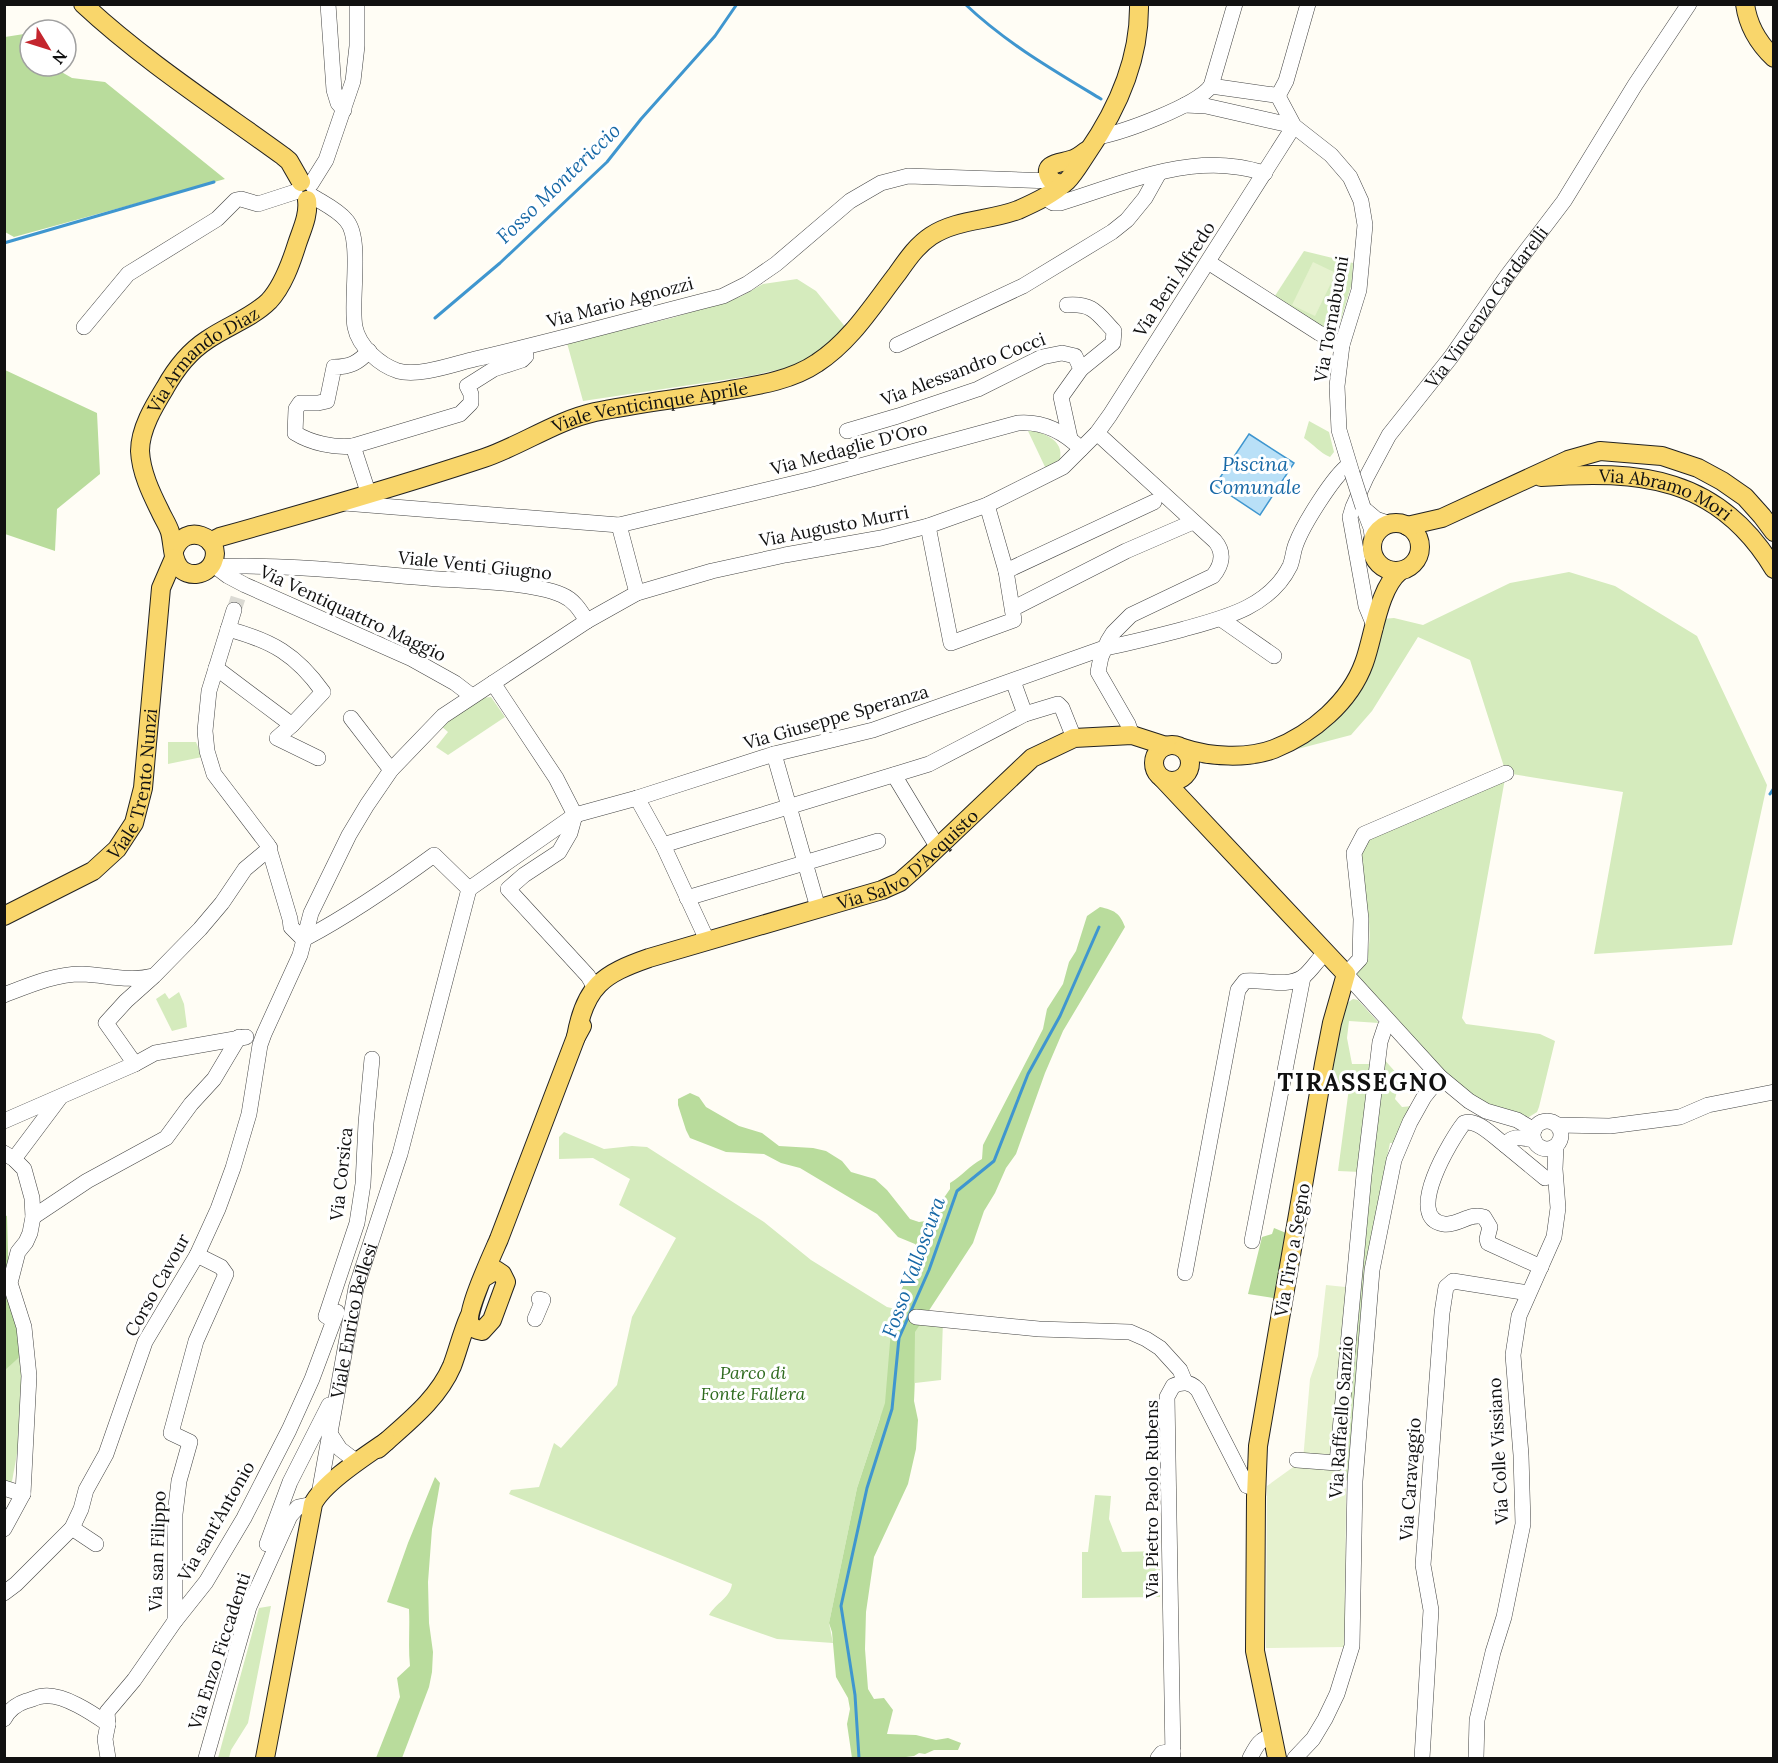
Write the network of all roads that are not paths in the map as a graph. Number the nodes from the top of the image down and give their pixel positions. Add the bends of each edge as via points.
1 (83, 4) edge
2 (328, 4) edge
3 (357, 4) edge
4 (1139, 4) edge
5 (1235, 4) edge
6 (1308, 4) edge
7 (1689, 4) edge
8 (1745, 4) edge
9 (1754, 33) junction
10 (1773, 42) edge
11 (1773, 58) edge
12 (1208, 94) junction
13 (1278, 96) junction
14 (344, 111) junction
15 (1294, 126) junction
16 (1094, 142) junction
17 (1159, 173) junction
18 (1265, 173) junction
19 (1054, 181) junction
20 (305, 191) junction
21 (1208, 262) junction
22 (1067, 305) dead end
23 (84, 327) dead end
24 (897, 345) dead end
25 (1342, 345) junction
26 (524, 348) junction
27 (369, 351) junction
28 (1081, 369) junction
29 (847, 431) dead end
30 (1097, 433) junction
31 (1076, 444) junction
32 (353, 446) junction
33 (1356, 472) junction
34 (1530, 478) junction
35 (369, 495) junction
36 (1154, 502) dead end
37 (343, 503) junction
38 (987, 505) junction
39 (1363, 507) junction
40 (1442, 518) junction
41 (1193, 522) junction
42 (619, 525) junction
43 (1399, 525) junction
44 (928, 526) junction
45 (1773, 532) edge
46 (178, 533) junction
47 (210, 542) junction
48 (1419, 542) junction
49 (1373, 543) junction
50 (176, 559) junction
51 (1380, 565) junction
52 (213, 567) junction
53 (1773, 569) edge
54 (1006, 571) junction
55 (1400, 571) junction
56 (637, 593) junction
57 (1385, 593) junction
58 (239, 597) junction
59 (1014, 614) junction
60 (1221, 619) junction
61 (587, 621) junction
62 (1375, 628) junction
63 (228, 629) junction
64 (1104, 648) junction
65 (1274, 656) dead end
66 (1075, 659) junction
67 (216, 668) junction
68 (1098, 672) junction
69 (1013, 681) junction
70 (494, 683) junction
71 (472, 696) junction
72 (1025, 714) junction
73 (351, 718) dead end
74 (292, 725) junction
75 (1132, 735) junction
76 (1114, 737) junction
77 (1074, 738) junction
78 (1168, 751) junction
79 (774, 754) junction
80 (1210, 755) junction
81 (318, 758) dead end
82 (391, 770) junction
83 (1187, 773) junction
84 (1506, 773) dead end
85 (894, 775) junction
86 (1162, 778) junction
87 (638, 798) junction
88 (1186, 805) junction
89 (788, 807) junction
90 (575, 815) junction
91 (878, 841) dead end
92 (663, 845) junction
93 (270, 848) junction
94 (938, 848) junction
95 (804, 864) junction
96 (469, 889) junction
97 (687, 898) junction
98 (818, 908) junction
99 (12, 913) edge
100 (4, 923) edge
101 (306, 938) junction
102 (707, 940) junction
103 (678, 950) junction
104 (1326, 952) junction
105 (1346, 974) junction
106 (154, 976) junction
107 (1303, 977) junction
108 (595, 988) junction
109 (4, 995) edge
110 (1389, 1022) junction
111 (264, 1034) junction
112 (576, 1036) junction
113 (239, 1037) junction
114 (372, 1059) dead end
115 (135, 1064) junction
116 (1440, 1077) junction
117 (1773, 1092) edge
118 (61, 1096) junction
119 (4, 1121) edge
120 (1542, 1137) junction
121 (1505, 1145) junction
122 (9, 1156) edge
123 (1550, 1173) junction
124 (33, 1217) junction
125 (499, 1239) junction
126 (1252, 1241) dead end
127 (197, 1255) junction
128 (1541, 1267) junction
129 (1185, 1273) dead end
130 (483, 1278) junction
131 (506, 1282) junction
132 (356, 1288) junction
133 (1528, 1293) junction
134 (539, 1299) dead end
135 (337, 1313) junction
136 (469, 1317) junction
137 (916, 1317) dead end
138 (535, 1319) dead end
139 (482, 1331) junction
140 (452, 1365) junction
141 (1185, 1382) junction
142 (335, 1396) junction
143 (329, 1432) junction
144 (387, 1441) junction
145 (1297, 1460) dead end
146 (357, 1462) junction
147 (4, 1488) edge
148 (1256, 1488) junction
149 (23, 1494) junction
150 (321, 1494) junction
151 (72, 1527) junction
152 (4, 1529) edge
153 (96, 1544) dead end
154 (4, 1593) edge
155 (249, 1607) junction
156 (175, 1621) junction
157 (6, 1716) edge
158 (107, 1732) junction
159 (1272, 1736) junction
160 (1173, 1755) edge
161 (96, 1758) edge
162 (108, 1758) edge
163 (206, 1758) edge
164 (265, 1758) edge
165 (1158, 1758) edge
166 (1250, 1758) edge
167 (1277, 1758) edge
168 (1296, 1758) edge
169 (1422, 1758) edge
170 (1476, 1758) edge

1 - 20 main road via 289,161
2 - 14 street via 334,90
3 - 14 street via 353,81
4 - 16 main road via 1139,22 1125,83
5 - 12 street
6 - 13 street
7 - 33 street, Via Vincenzo Cardarelli via 1564,201 1451,357
8 - 9 main road
9 - 10 main road
9 - 11 main road
12 - 13 street
12 - 15 street
12 - 16 street
13 - 15 street
14 - 20 street via 326,160
15 - 18 street, Via Beni Alfredo
15 - 25 street, Via Tornabuoni via 1331,155 1350,177 1361,201 1365,225 1359,290
16 - 19 main road, Viale Venticinque Aprile
17 - 18 street, Via Mario Agnozzi via 1187,167 1228,167
17 - 19 street, Via Mario Agnozzi via 1060,204 1053,203
17 - 24 street via 1145,198 1112,232 1023,286
18 - 21 street, Via Beni Alfredo
19 - 26 street, Via Mario Agnozzi via 908,176 881,183 850,201 776,264 723,296
19 - 35 main road, Viale Venticinque Aprile via 1017,210 944,228 928,237 915,248 839,347 796,374 759,385 594,412 559,423 488,457
20 - 23 street via 258,204 236,200 217,219 128,274
20 - 27 street, Via Mario Agnozzi via 346,220 353,232 355,330
20 - 46 main road, Via Armando Diaz via 307,214 292,259 274,294 194,351 165,387 144,427 140,449 143,470 160,512
21 - 25 street
21 - 30 street, Via Beni Alfredo
22 - 28 street via 1092,308 1114,331 1113,343
25 - 33 street, Via Tornabuoni via 1337,386 1339,430
26 - 27 street, Via Mario Agnozzi via 420,372 399,371
26 - 32 street via 526,356 522,360 494,369 467,386 471,403 460,414
27 - 32 street via 349,367 334,367 327,400 300,403 296,409 295,433 327,444
28 - 29 street, Via Alessandro Cocci via 1075,356 1062,353 1042,357 978,388
28 - 31 street via 1061,397
30 - 31 street, Via Beni Alfredo
30 - 41 street
31 - 38 street, Via Augusto Murri via 1063,467
31 - 42 street, Via Medaglie D'Oro via 1046,426 1018,423 812,479
32 - 35 street
33 - 39 street, Via Tornabuoni, bridge
33 - 60 street, Via Giuseppe Speranza via 1335,479 1303,530 1291,564 1280,581 1242,611
33 - 62 street, Via Vincenzo Cardarelli via 1350,517 1366,606
34 - 40 main road, Via Abramo Mori
34 - 45 main road, Via Abramo Mori via 1568,460 1600,451 1662,456 1722,481 1745,497
34 - 53 main road, Via Abramo Mori via 1619,475 1653,479 1689,491 1736,520 1754,538
35 - 37 main road, Viale Venticinque Aprile
36 - 54 street
37 - 42 street, Via Medaglie D'Oro
37 - 47 main road, Viale Venticinque Aprile
38 - 44 street, Via Augusto Murri
38 - 54 street
39 - 43 street via 1376,519
39 - 49 street, Via Tornabuoni
40 - 43 main road, Via Abramo Mori
40 - 48 main road, Via Abramo Mori
41 - 59 street via 1126,551
41 - 64 street via 1219,546 1219,568 1213,576 1131,615
42 - 56 street
43 - 48 main road via 1413,530
43 - 49 main road via 1379,531
44 - 56 street, Via Augusto Murri via 712,571
44 - 59 street via 951,643
46 - 47 main road via 199,535
46 - 50 main road, Via Armando Diaz
47 - 52 main road
48 - 55 main road via 1418,556
49 - 51 main road via 1372,551
50 - 52 main road via 192,574
50 - 99 main road, Viale Trento Nunzi via 161,588 143,789 134,822 117,849 93,871
51 - 55 main road
51 - 57 main road
52 - 58 street, Via Ventiquattro Maggio via 228,576
52 - 61 street, Viale Venti Giugno via 294,568 502,584 564,595
54 - 59 street
55 - 57 main road
56 - 61 street, Via Augusto Murri
57 - 62 main road
58 - 63 street
58 - 71 street, Via Ventiquattro Maggio via 412,659
60 - 64 street, Via Giuseppe Speranza
60 - 65 street
61 - 70 street
62 - 80 main road via 1354,685 1318,723 1272,750
63 - 67 street
63 - 74 street via 288,654 308,671 322,692
64 - 66 street, Via Giuseppe Speranza
64 - 68 street
66 - 68 street
66 - 69 street, Via Giuseppe Speranza
67 - 74 street
67 - 93 street via 206,712 207,752 214,774
68 - 75 street
69 - 72 street
69 - 79 street, Via Giuseppe Speranza via 873,730
70 - 71 street
70 - 90 street via 556,778
71 - 82 street, Corso Cavour via 443,716
72 - 77 street via 1058,704
72 - 85 street via 929,764
73 - 82 street
74 - 81 street via 277,738
75 - 76 main road
75 - 78 main road
76 - 77 main road, Via Salvo D'Acquisto
76 - 78 main road
77 - 94 main road, Via Salvo D'Acquisto via 1032,758
78 - 80 main road
78 - 83 main road via 1190,758
78 - 86 main road via 1154,768
79 - 87 street, Via Giuseppe Speranza
79 - 89 street
80 - 83 main road
82 - 101 street, Corso Cavour via 349,835 311,913
83 - 86 main road via 1175,782
83 - 88 main road via 1180,788
84 - 105 street via 1364,834 1354,853 1361,918 1360,959
85 - 89 street
85 - 94 street
86 - 88 main road
87 - 90 street, Via Giuseppe Speranza
87 - 92 street
88 - 104 main road
89 - 92 street
89 - 95 street
90 - 96 street, Via Giuseppe Speranza
90 - 108 street via 559,852 508,889
91 - 95 street
92 - 97 street
93 - 101 street via 291,927
93 - 106 street via 245,869 200,929
94 - 98 main road, Via Salvo D'Acquisto via 900,882
95 - 97 street
95 - 98 street
96 - 101 street via 434,855
96 - 132 street, Viale Enrico Bellesi via 400,1154
97 - 102 street
98 - 102 main road, Via Salvo D'Acquisto
99 - 100 street via 14,918
101 - 111 street, Corso Cavour
102 - 103 main road, Via Salvo D'Acquisto
103 - 108 main road, Via Salvo D'Acquisto via 621,967
103 - 112 main road, Via Salvo D'Acquisto via 628,969 598,998
104 - 105 main road
104 - 107 street
105 - 110 street
105 - 148 main road, Via Tiro a Segno via 1324,1064 1258,1446
106 - 109 street via 132,980 83,974 58,976
106 - 115 street via 106,1023
107 - 126 street
107 - 129 street via 1286,983 1245,981 1238,990
108 - 112 main road, Via Salvo D'Acquisto via 587,999
110 - 116 street
110 - 145 street via 1380,1042 1364,1175 1337,1463
111 - 113 street
111 - 127 street, Corso Cavour via 249,1114 233,1167
112 - 125 main road, Via Salvo D'Acquisto
113 - 115 street via 155,1053
113 - 124 street via 214,1079 166,1138
114 - 135 street, Via Corsica via 357,1223 326,1316
115 - 118 street
116 - 120 street via 1469,1101 1486,1111 1517,1120
116 - 168 street, Via Raffaello Sanzio via 1410,1122 1394,1160 1372,1270 1355,1481 1352,1646 1325,1719
117 - 120 street, Via Colle Vissiano via 1708,1105 1680,1117 1610,1126 1557,1125 1561,1136
118 - 119 street
118 - 122 street
120 - 121 street via 1516,1137
120 - 123 street, Via Colle Vissiano
121 - 123 street
121 - 128 street via 1475,1122 1464,1123 1434,1175 1429,1210 1432,1218 1442,1224 1475,1215 1484,1217 1490,1227 1488,1242
122 - 124 street via 24,1170
123 - 128 street, Via Colle Vissiano via 1558,1195 1557,1221
124 - 149 street via 10,1282 24,1327 29,1376
125 - 130 main road, Via Salvo D'Acquisto
125 - 131 main road, Via Salvo D'Acquisto
127 - 151 street, Corso Cavour via 145,1342 108,1450
127 - 156 street, Via san Filippo via 221,1267 226,1274 196,1341 171,1433 190,1442 175,1514
128 - 133 street, Via Colle Vissiano
130 - 131 main road via 496,1270
130 - 136 main road, Via Salvo D'Acquisto
131 - 139 main road, Via Salvo D'Acquisto via 492,1320
132 - 135 street via 350,1288
132 - 142 street, Viale Enrico Bellesi
133 - 169 street, Via Caravaggio via 1453,1281 1446,1287 1423,1565 1431,1610
133 - 170 street, Via Colle Vissiano via 1519,1316 1513,1355 1523,1524 1478,1720
134 - 138 street via 543,1300
135 - 156 street, Via sant'Antonio via 294,1420 244,1518 206,1582
136 - 139 main road via 472,1327
136 - 140 main road, Via Salvo D'Acquisto
137 - 141 street via 1039,1329 1130,1332 1160,1348 1180,1370
139 - 140 main road, Via Salvo D'Acquisto
140 - 144 main road, Via Salvo D'Acquisto via 414,1419
141 - 148 street via 1198,1390 1247,1486
141 - 160 street, Via Pietro Paolo Rubens via 1173,1386 1167,1397
142 - 143 street, Viale Enrico Bellesi
142 - 155 street via 290,1482 260,1562
143 - 146 street via 340,1449
143 - 150 street, Viale Enrico Bellesi
144 - 146 main road, Via Salvo D'Acquisto
144 - 150 main road, Via Salvo D'Acquisto
146 - 150 main road, Via Salvo D'Acquisto
147 - 149 street
148 - 159 main road, Via Tiro a Segno via 1255,1651
149 - 152 street
150 - 155 street, Via Enzo Ficcadenti via 290,1516
150 - 164 main road, Viale Enrico Bellesi
151 - 153 street
151 - 154 street, Corso Cavour
155 - 163 street, Via Enzo Ficcadenti
156 - 158 street, Via sant'Antonio via 107,1713
157 - 158 street via 21,1703 44,1696 62,1699 90,1712
158 - 161 street, Via sant'Antonio
158 - 162 street
159 - 166 street via 1264,1738
159 - 167 main road, Via Tiro a Segno
160 - 165 street via 1162,1753

